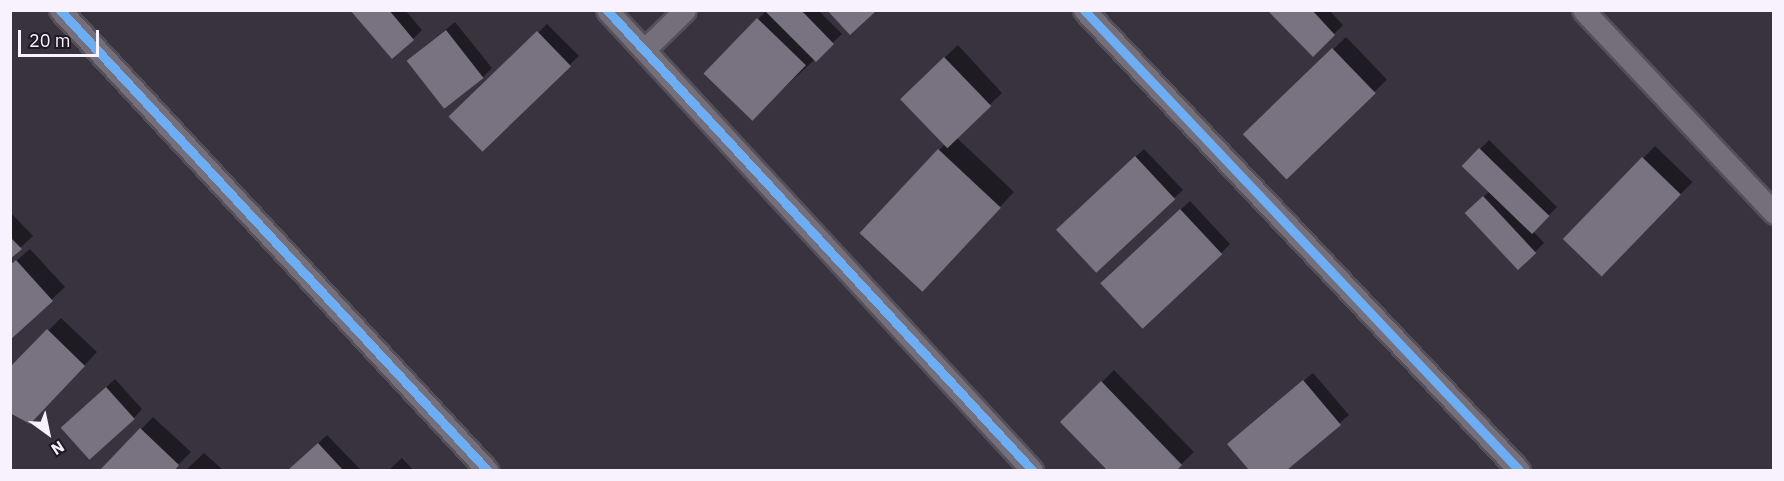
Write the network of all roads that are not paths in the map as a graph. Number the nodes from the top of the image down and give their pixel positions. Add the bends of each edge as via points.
1 (60, 10) edge
2 (607, 10) edge
3 (685, 10) edge
4 (1084, 10) edge
5 (1583, 10) edge
6 (644, 50) junction
7 (1773, 213) edge
8 (487, 471) edge
9 (1032, 471) edge
10 (1519, 471) edge

1 - 8 street
2 - 6 street
3 - 6 street
4 - 10 street
5 - 7 street
6 - 9 street

